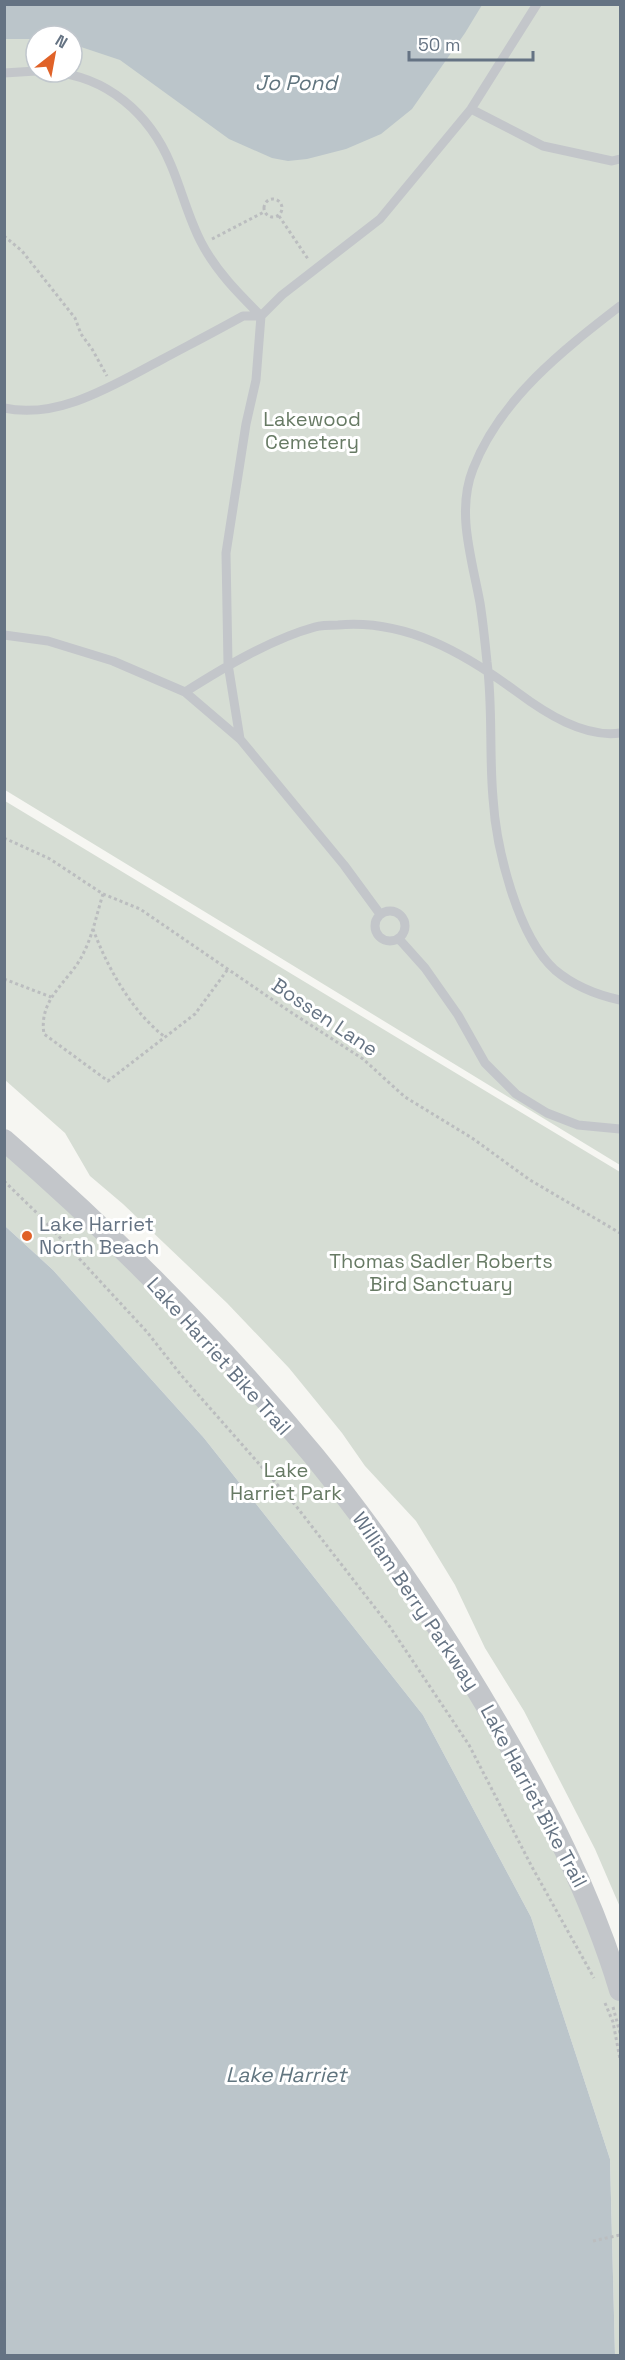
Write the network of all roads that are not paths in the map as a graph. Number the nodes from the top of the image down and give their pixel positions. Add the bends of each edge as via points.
1 (537, 4) edge
2 (24, 72) edge
3 (4, 74) edge
4 (84, 80) edge
5 (471, 109) junction
6 (621, 159) edge
7 (621, 306) edge
8 (261, 316) junction
9 (4, 408) edge
10 (4, 635) edge
11 (228, 664) junction
12 (489, 671) junction
13 (185, 692) junction
14 (621, 733) edge
15 (240, 739) junction
16 (380, 914) junction
17 (399, 939) junction
18 (621, 1000) edge
19 (621, 1129) edge
20 (4, 1140) edge
21 (609, 1994) edge

1 - 5 lane
2 - 3 lane
4 - 8 lane via 105,88 134,108 155,134 202,244 228,283
5 - 6 lane via 543,146 612,161
5 - 8 lane via 380,219 282,295
7 - 12 lane via 539,372 493,430 472,471 465,526
8 - 9 lane via 243,316 79,400 37,411
8 - 11 lane via 256,380 226,553
10 - 13 lane via 48,640 113,661
11 - 12 lane via 316,627 357,623 426,636
11 - 13 lane
11 - 15 lane
12 - 14 lane via 558,719 588,730
12 - 18 lane via 494,808 498,842 515,903 537,947 555,970 594,994
13 - 15 lane
15 - 16 lane
16 - 17 lane via 375,928 380,937 389,941
16 - 17 lane via 394,911 402,916 405,931
17 - 19 lane via 458,1015 484,1063 516,1094 547,1113 578,1125
20 - 21 street, William Berry Parkway via 79,1208 240,1371 314,1457 384,1549 453,1650 530,1780 601,1933

